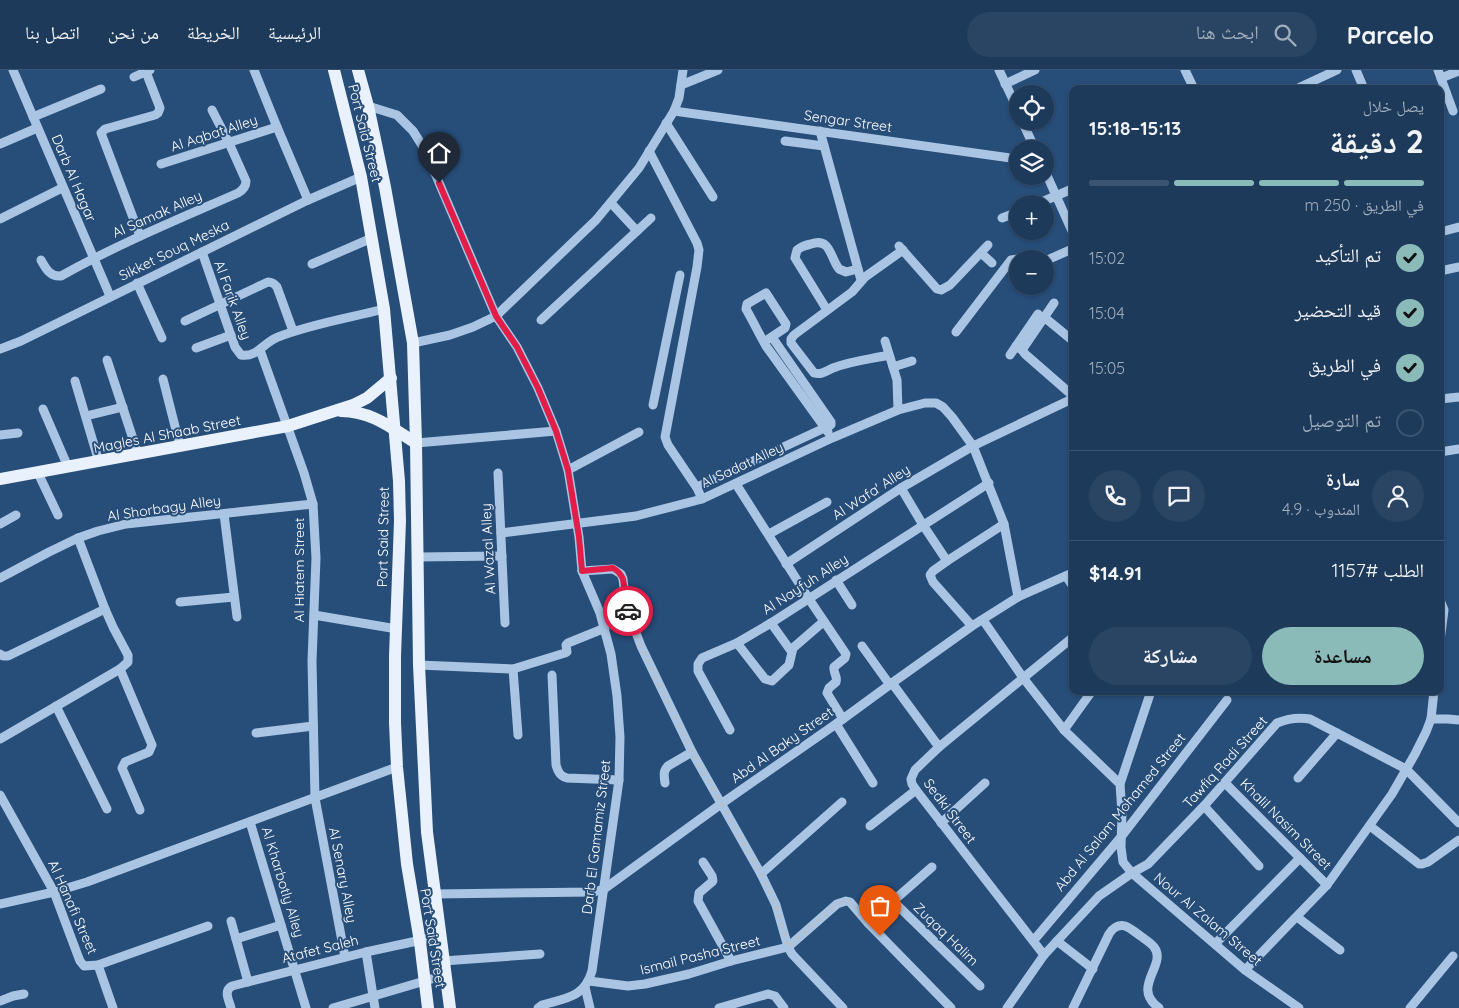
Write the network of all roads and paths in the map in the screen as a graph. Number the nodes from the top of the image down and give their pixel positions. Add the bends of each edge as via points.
1 (13, 70) edge
2 (254, 70) edge
3 (334, 70) edge
4 (358, 70) edge
5 (683, 70) edge
6 (718, 70) edge
7 (999, 70) edge
8 (1035, 70) edge
9 (1185, 70) edge
10 (1338, 70) edge
11 (1356, 70) edge
12 (148, 71) edge
13 (1459, 71) edge
14 (1440, 74) edge
15 (134, 77) dead end
16 (1006, 84) junction
17 (681, 85) junction
18 (1192, 85) edge
19 (1305, 85) edge
20 (1362, 85) edge
21 (1444, 85) edge
22 (102, 89) dead end
23 (1009, 90) edge
24 (368, 106) junction
25 (212, 110) dead end
26 (1453, 110) dead end
27 (674, 111) junction
28 (33, 117) junction
29 (666, 123) junction
30 (277, 127) junction
31 (37, 128) junction
32 (820, 131) junction
33 (785, 141) dead end
34 (229, 142) junction
35 (0, 144) edge
36 (824, 146) junction
37 (649, 151) junction
38 (1009, 158) edge
39 (161, 164) dead end
40 (361, 177) junction
41 (1052, 185) edge
42 (62, 188) junction
43 (1069, 190) edge
44 (1057, 196) junction
45 (713, 197) dead end
46 (1054, 197) edge
47 (308, 200) junction
48 (611, 202) junction
49 (1009, 215) edge
50 (651, 218) dead end
51 (1002, 218) dead end
52 (0, 219) edge
53 (1069, 224) edge
54 (1459, 227) edge
55 (637, 231) junction
56 (1444, 231) edge
57 (140, 236) junction
58 (372, 238) junction
59 (988, 245) dead end
60 (1069, 250) edge
61 (202, 252) junction
62 (981, 253) junction
63 (93, 258) junction
64 (1054, 258) edge
65 (40, 260) dead end
66 (992, 263) dead end
67 (1009, 263) edge
68 (312, 264) dead end
69 (1459, 266) edge
70 (858, 269) junction
71 (1444, 270) edge
72 (680, 274) dead end
73 (860, 280) junction
74 (137, 283) junction
75 (678, 285) junction
76 (694, 287) junction
77 (110, 296) junction
78 (220, 304) junction
79 (1054, 304) dead end
80 (384, 309) junction
81 (827, 310) junction
82 (1041, 315) junction
83 (496, 316) junction
84 (185, 320) dead end
85 (541, 320) dead end
86 (294, 331) junction
87 (956, 332) dead end
88 (231, 336) junction
89 (162, 338) dead end
90 (1069, 338) edge
91 (768, 339) junction
92 (885, 341) dead end
93 (412, 343) junction
94 (196, 348) dead end
95 (1019, 348) junction
96 (0, 349) edge
97 (260, 350) junction
98 (889, 355) junction
99 (1010, 355) dead end
100 (107, 360) dead end
101 (912, 361) dead end
102 (893, 367) junction
103 (659, 375) junction
104 (391, 378) junction
105 (677, 378) junction
106 (163, 379) dead end
107 (75, 381) dead end
108 (1069, 392) edge
109 (1459, 397) edge
110 (1444, 399) edge
111 (1069, 400) edge
112 (652, 405) dead end
113 (123, 407) junction
114 (43, 409) dead end
115 (339, 410) junction
116 (898, 410) junction
117 (86, 416) junction
118 (288, 426) junction
119 (826, 429) junction
120 (395, 430) junction
121 (556, 431) junction
122 (640, 432) dead end
123 (18, 433) dead end
124 (0, 435) edge
125 (832, 438) junction
126 (416, 443) junction
127 (180, 446) junction
128 (974, 446) junction
129 (1459, 449) edge
130 (1444, 451) edge
131 (138, 454) junction
132 (99, 462) junction
133 (68, 467) junction
134 (568, 470) junction
135 (38, 473) junction
136 (498, 473) dead end
137 (0, 480) edge
138 (989, 483) junction
139 (736, 484) junction
140 (696, 487) junction
141 (901, 488) junction
142 (702, 499) junction
143 (827, 502) dead end
144 (312, 504) junction
145 (224, 514) junction
146 (16, 515) dead end
147 (58, 515) dead end
148 (0, 524) edge
149 (577, 524) junction
150 (1004, 524) junction
151 (923, 525) junction
152 (501, 533) junction
153 (769, 534) junction
154 (78, 538) junction
155 (502, 556) junction
156 (418, 557) junction
157 (947, 561) junction
158 (786, 564) junction
159 (582, 571) junction
160 (1069, 574) edge
161 (0, 578) edge
162 (836, 580) junction
163 (234, 597) junction
164 (1018, 597) junction
165 (809, 599) junction
166 (180, 602) dead end
167 (852, 605) dead end
168 (105, 609) junction
169 (314, 615) junction
170 (237, 617) dead end
171 (983, 620) junction
172 (505, 622) dead end
173 (824, 622) junction
174 (772, 623) junction
175 (972, 626) junction
176 (605, 628) junction
177 (396, 629) junction
178 (1069, 641) edge
179 (737, 643) junction
180 (862, 646) dead end
181 (791, 651) junction
182 (0, 654) edge
183 (419, 665) junction
184 (120, 669) junction
185 (512, 669) junction
186 (552, 675) dead end
187 (1024, 679) junction
188 (891, 684) junction
189 (1089, 695) edge
190 (1150, 695) edge
191 (1434, 695) edge
192 (1227, 700) dead end
193 (56, 706) junction
194 (1431, 720) junction
195 (1459, 720) edge
196 (840, 722) junction
197 (313, 726) junction
198 (730, 730) dead end
199 (1064, 730) junction
200 (256, 733) dead end
201 (1337, 733) junction
202 (518, 735) dead end
203 (0, 739) edge
204 (939, 747) junction
205 (692, 752) junction
206 (397, 767) junction
207 (1406, 769) junction
208 (1298, 778) dead end
209 (619, 780) junction
210 (665, 783) dead end
211 (874, 783) dead end
212 (985, 783) dead end
213 (1225, 783) junction
214 (1120, 784) junction
215 (916, 790) junction
216 (0, 795) edge
217 (315, 798) junction
218 (842, 802) dead end
219 (721, 804) junction
220 (1204, 806) junction
221 (107, 809) dead end
222 (140, 810) dead end
223 (250, 822) junction
224 (941, 823) junction
225 (1459, 823) edge
226 (870, 826) dead end
227 (1370, 826) junction
228 (1120, 837) junction
229 (1459, 840) edge
230 (1300, 858) junction
231 (703, 862) dead end
232 (1259, 866) dead end
233 (932, 867) dead end
234 (1132, 873) junction
235 (761, 874) junction
236 (1327, 885) junction
237 (604, 889) junction
238 (54, 892) junction
239 (434, 894) junction
240 (894, 902) junction
241 (0, 904) edge
242 (1297, 917) junction
243 (231, 921) dead end
244 (868, 923) junction
245 (281, 925) junction
246 (208, 926) dead end
247 (440, 936) junction
248 (236, 939) junction
249 (1034, 940) junction
250 (1057, 941) junction
251 (420, 942) junction
252 (1215, 944) junction
253 (788, 947) junction
254 (1340, 950) dead end
255 (366, 952) junction
256 (540, 954) dead end
257 (1044, 955) junction
258 (1453, 956) dead end
259 (345, 957) junction
260 (443, 961) junction
261 (731, 961) junction
262 (98, 965) junction
263 (1093, 969) junction
264 (295, 970) junction
265 (1245, 970) junction
266 (445, 976) junction
267 (425, 981) junction
268 (248, 982) junction
269 (587, 984) junction
270 (980, 986) dead end
271 (24, 994) dead end
272 (373, 997) junction
273 (833, 997) junction
274 (0, 1001) edge
275 (114, 1008) edge
276 (231, 1008) edge
277 (306, 1008) edge
278 (333, 1008) edge
279 (375, 1008) edge
280 (428, 1008) edge
281 (450, 1008) edge
282 (538, 1008) edge
283 (590, 1008) edge
284 (719, 1008) edge
285 (784, 1008) edge
286 (832, 1008) edge
287 (843, 1008) edge
288 (951, 1008) edge
289 (1007, 1008) edge
290 (1073, 1008) edge
291 (1159, 1008) edge
292 (1299, 1008) edge
293 (1410, 1008) edge

1 - 28 street, Darb Al Hagar
2 - 30 street
3 - 40 main road, Port Said Street
4 - 24 main road, Port Said Street
5 - 17 street
6 - 17 street
7 - 16 street
8 - 16 street
9 - 18 street
10 - 19 street
11 - 20 street
12 - 15 street
12 - 57 street via 160,108 158,112 101,132
13 - 14 street
16 - 23 street
17 - 27 street
21 - 26 street
22 - 28 street
24 - 83 street, Darb El Gamamiz Street via 396,115 413,131 425,150
24 - 93 main road, Port Said Street
25 - 34 street
27 - 29 street
27 - 32 street, Sengar Street
28 - 31 street, Darb Al Hagar
29 - 37 street
29 - 45 street
30 - 34 street, Al Aqbat Alley
30 - 47 street
31 - 35 street
31 - 42 street, Darb Al Hagar
32 - 36 street
32 - 38 street, Sengar Street
33 - 36 street
34 - 39 street, Al Aqbat Alley
34 - 57 street, Al Samak Alley via 246,181 244,189
36 - 70 street
37 - 48 street
37 - 76 street via 697,243 699,259
40 - 47 street, Sikket Souq Meska
40 - 58 main road, Port Said Street
41 - 44 street
42 - 52 street
42 - 63 street, Darb Al Hagar
43 - 44 street
44 - 46 street
44 - 53 street
47 - 61 street, Sikket Souq Meska
48 - 55 street
48 - 83 street
49 - 51 street
50 - 55 street
54 - 56 street
55 - 85 street
57 - 63 street, Al Samak Alley
58 - 68 street
58 - 80 main road, Port Said Street
59 - 62 street
60 - 64 street
61 - 74 street, Sikket Souq Meska
61 - 78 street, Al Farik Alley
62 - 66 street
62 - 73 street via 941,290 901,248
63 - 65 street, Al Samak Alley via 61,276 50,274
63 - 77 street, Darb Al Hagar
67 - 87 street
69 - 71 street
70 - 73 street
70 - 81 street via 840,270 822,242 797,250 795,258
72 - 75 street
73 - 81 street via 852,292
74 - 77 street, Sikket Souq Meska
74 - 89 street
75 - 76 street
75 - 103 street
76 - 105 street
77 - 96 street, Sikket Souq Meska
78 - 84 street
78 - 86 street via 271,282 277,287
78 - 88 street, Al Farik Alley
79 - 82 street
80 - 86 street
80 - 104 main road, Port Said Street
81 - 98 street via 791,339 814,373 821,374 836,367
82 - 90 street
82 - 95 street
83 - 93 street via 458,332
83 - 121 street, Darb El Gamamiz Street via 517,347
86 - 97 street via 270,340
88 - 94 street
88 - 97 street, Al Farik Alley via 241,355
91 - 91 street via 746,307 764,293 768,294 786,324
91 - 119 street via 831,422
92 - 98 street
93 - 126 main road, Port Said Street
95 - 99 street
95 - 108 street
97 - 118 street, Al Hiatem Street
98 - 102 street
100 - 113 street
101 - 102 street
102 - 116 street
103 - 105 street
103 - 112 street
104 - 115 main road, Magles Al Shaab Street via 367,398
104 - 120 main road, Port Said Street
105 - 140 street via 665,437
106 - 127 street
107 - 117 street
109 - 110 street
111 - 128 street, Al Wafa' Alley
113 - 117 street
113 - 131 street
114 - 133 street
115 - 118 main road, Magles Al Shaab Street
115 - 120 main road, Magles Al Shaab Street via 369,415
116 - 125 street, Al Sadat Alley
116 - 128 street, Al Sadat Alley via 936,403 943,407
117 - 132 street
118 - 127 main road, Magles Al Shaab Street
118 - 144 street, Al Hiatem Street
119 - 125 street
119 - 140 street
120 - 126 main road, Magles Al Shaab Street
120 - 177 main road, Port Said Street via 400,521
121 - 126 street
121 - 134 street, Darb El Gamamiz Street
122 - 134 street
123 - 124 street
125 - 139 street, Al Sadat Alley
126 - 156 main road, Port Said Street
127 - 131 main road, Magles Al Shaab Street
128 - 138 street, Al Sadat Alley
128 - 141 street, Al Wafa' Alley
129 - 130 street
131 - 132 main road, Magles Al Shaab Street
132 - 133 main road, Magles Al Shaab Street
133 - 135 main road, Magles Al Shaab Street
134 - 149 street, Darb El Gamamiz Street
135 - 137 main road, Magles Al Shaab Street
135 - 147 street
136 - 152 street, Al Wazal Alley
138 - 150 street, Al Sadat Alley
138 - 151 street, Al Nayfuh Alley
139 - 142 street, Al Sadat Alley
139 - 153 street
140 - 142 street
141 - 151 street
141 - 158 street, Al Wafa' Alley
142 - 149 street, Al Sadat Alley via 636,516
143 - 153 street
144 - 145 street, Al Shorbagy Alley
144 - 169 street, Al Hiatem Street via 316,558
145 - 154 street, Al Shorbagy Alley via 126,524
145 - 163 street
146 - 148 street
149 - 152 street, Al Sadat Alley
149 - 159 street, Darb El Gamamiz Street
150 - 157 street
150 - 164 street, Al Sadat Alley
151 - 157 street
151 - 162 street, Al Nayfuh Alley
152 - 155 street, Al Wazal Alley
153 - 158 street
154 - 161 street, Al Shorbagy Alley
154 - 168 street
155 - 156 street
155 - 172 street, Al Wazal Alley
156 - 183 main road, Port Said Street
157 - 175 street via 933,571 931,578
158 - 165 street
159 - 176 street, Darb El Gamamiz Street
159 - 205 street via 613,568 621,574 640,646
160 - 164 street, Abd Al Baky Street
162 - 165 street, Al Nayfuh Alley
162 - 167 street
163 - 166 street
163 - 170 street
164 - 171 street, Abd Al Baky Street
165 - 173 street
165 - 174 street, Al Nayfuh Alley
168 - 182 street via 8,656
168 - 184 street via 128,655 128,662
169 - 177 street
169 - 197 street, Al Hiatem Street
171 - 175 street, Abd Al Baky Street
171 - 187 street
173 - 181 street
173 - 196 street via 846,655 834,667 836,682 826,692
174 - 179 street, Al Nayfuh Alley
174 - 181 street
175 - 188 street, Abd Al Baky Street
176 - 185 street via 568,643 565,653
176 - 209 street, Darb El Gamamiz Street via 617,696
177 - 206 main road, Port Said Street
178 - 187 street, Sedki Street
179 - 181 street via 770,681 789,665
179 - 198 street, Al Nayfuh Alley via 702,658 697,667
180 - 188 street
183 - 185 street
183 - 239 main road, Port Said Street via 427,832
184 - 193 street
184 - 222 street via 152,745 149,752 125,762 122,768
185 - 202 street
186 - 209 street via 558,771 567,778
187 - 199 street
187 - 204 street, Sedki Street
188 - 196 street, Abd Al Baky Street
188 - 204 street
189 - 199 street
190 - 214 street
191 - 194 street
192 - 228 street, Abd Al Salam Mohamed Street
193 - 203 street
193 - 221 street
194 - 195 street
194 - 207 street
196 - 211 street
196 - 219 street, Abd Al Baky Street
197 - 200 street
197 - 217 street, Al Hiatem Street
199 - 214 street
201 - 207 street, Tawfiq Radi Street
201 - 208 street
201 - 213 street, Tawfiq Radi Street via 1310,719 1288,719 1277,724
204 - 215 street, Sedki Street via 912,774
205 - 210 street via 665,769
205 - 219 street
206 - 217 street
206 - 251 main road, Port Said Street via 406,864
207 - 225 street, Tawfiq Radi Street
207 - 227 street
209 - 237 street, Darb El Gamamiz Street
212 - 224 street
213 - 220 street, Tawfiq Radi Street
213 - 230 street, Khalil Nasim Street
214 - 228 street, Nour Al Zalam Street
215 - 224 street, Sedki Street
215 - 226 street
216 - 238 street, Al Hanafi Street
217 - 223 street
217 - 259 street, Al Senary Alley
218 - 235 street
219 - 235 street
219 - 237 street, Abd Al Baky Street
220 - 232 street
220 - 234 street, Tawfiq Radi Street via 1148,864
223 - 238 street
223 - 245 street, Al Kharbotly Alley
224 - 249 street, Sedki Street
227 - 229 street via 1416,863 1422,864
227 - 236 street
228 - 234 street, Nour Al Zalam Street via 1123,862
228 - 249 street, Abd Al Salam Mohamed Street
230 - 236 street, Khalil Nasim Street
230 - 252 street
231 - 261 street via 713,881 699,893 698,901
233 - 240 street
234 - 250 street, Tawfiq Radi Street via 1099,896
234 - 252 street, Nour Al Zalam Street
235 - 253 street via 776,905
236 - 242 street
237 - 239 street, Abd Al Baky Street via 594,892
237 - 269 street, Darb El Gamamiz Street via 592,971
238 - 241 street
238 - 262 street, Al Hanafi Street via 80,961 84,966
239 - 247 main road, Port Said Street
240 - 244 street
240 - 270 street, Zuqaq Halim
242 - 254 street
242 - 265 street
243 - 248 street
244 - 253 street via 846,901 837,904
244 - 288 street
245 - 248 street
245 - 264 street, Al Kharbotly Alley
246 - 262 street
247 - 251 street, Atafet Saleh
247 - 260 main road, Port Said Street
248 - 268 street
249 - 257 street, Sedki Street
250 - 257 street, Tawfiq Radi Street
250 - 263 street
251 - 255 street, Atafet Saleh
251 - 267 main road, Port Said Street
252 - 265 street, Nour Al Zalam Street
253 - 261 street, Ismail Pasha Street
253 - 273 street
255 - 259 street, Atafet Saleh
255 - 272 street
256 - 260 street
257 - 289 street, Tawfiq Radi Street
258 - 293 street
259 - 264 street, Atafet Saleh
260 - 266 main road, Port Said Street
261 - 269 street, Ismail Pasha Street via 645,984
262 - 275 street
263 - 290 street
263 - 291 street via 1111,930 1126,926 1156,951 1148,994
264 - 268 street, Atafet Saleh
264 - 277 street, Al Kharbotly Alley
265 - 292 street, Nour Al Zalam Street
266 - 267 street
266 - 281 main road, Port Said Street
267 - 272 street
267 - 280 main road, Port Said Street
268 - 276 street, Atafet Saleh via 228,988 226,992
269 - 282 street via 574,995
269 - 283 street
271 - 274 street
272 - 278 street
272 - 279 street
273 - 286 street
273 - 287 street
284 - 285 street via 768,994 775,996

